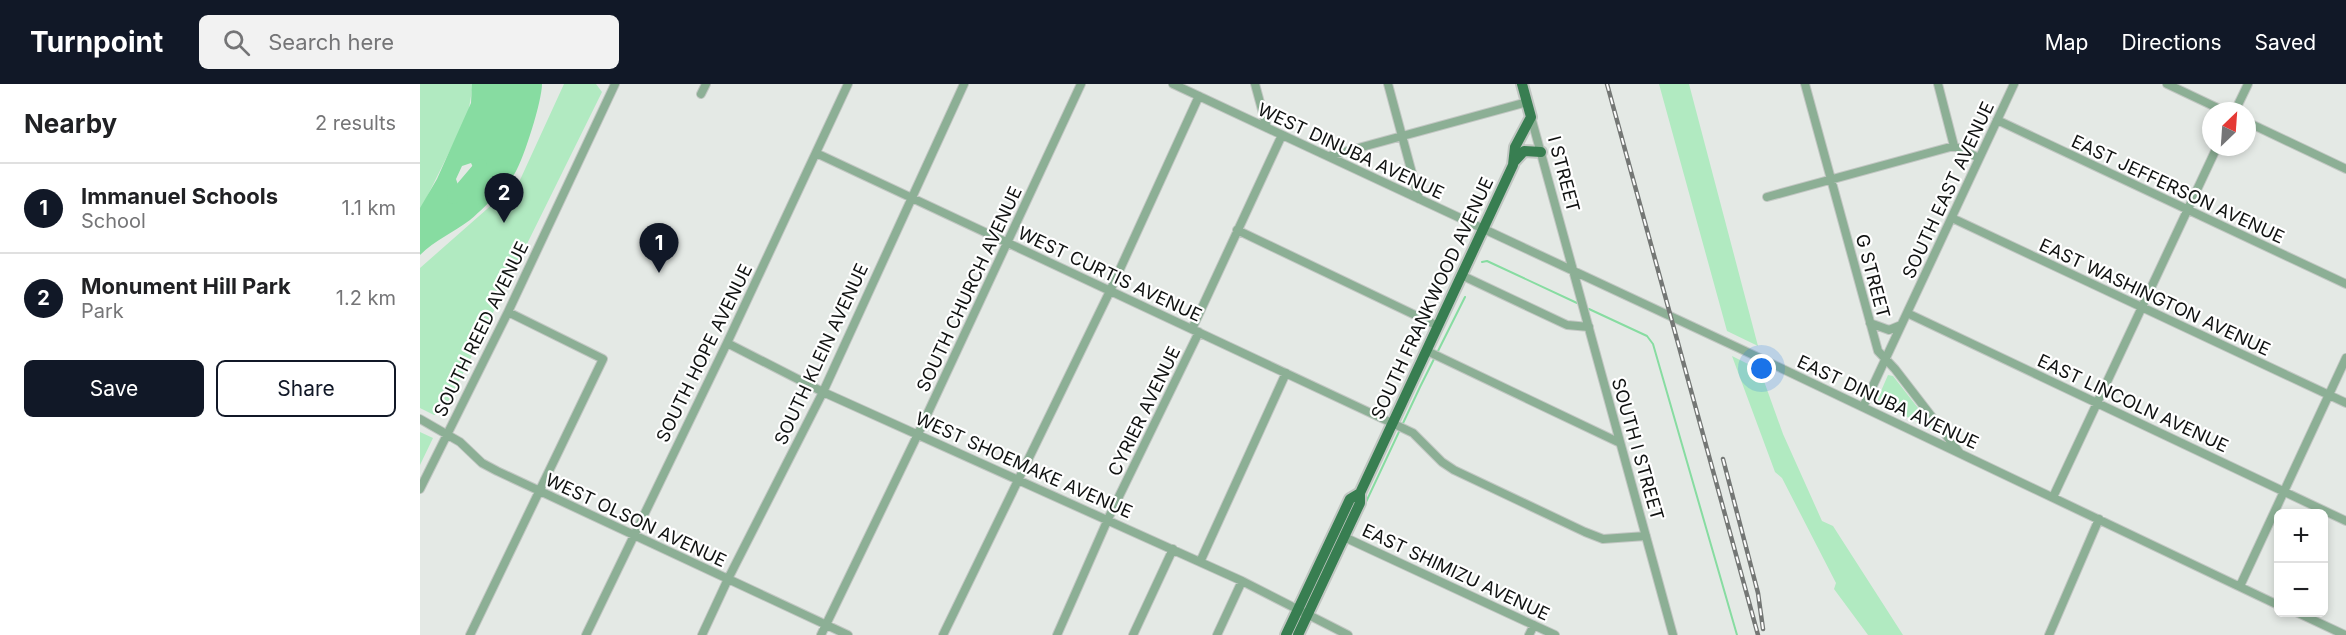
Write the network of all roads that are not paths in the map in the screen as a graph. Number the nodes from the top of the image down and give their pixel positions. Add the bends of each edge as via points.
1 (615, 84) edge
2 (706, 84) edge
3 (848, 84) edge
4 (964, 84) edge
5 (1081, 84) edge
6 (1173, 84) edge
7 (1255, 84) edge
8 (1388, 84) edge
9 (1522, 84) edge
10 (1805, 84) edge
11 (1938, 84) edge
12 (2014, 84) edge
13 (2167, 84) edge
14 (2248, 84) edge
15 (701, 94) dead end
16 (1199, 96) junction
17 (1527, 102) junction
18 (2205, 102) edge
19 (2239, 102) edge
20 (1531, 117) junction
21 (1997, 120) junction
22 (2256, 126) edge
23 (1268, 128) junction
24 (1282, 135) junction
25 (1402, 136) junction
26 (1954, 146) junction
27 (1541, 152) junction
28 (816, 153) junction
29 (1328, 156) junction
30 (2213, 156) edge
31 (1979, 158) junction
32 (1512, 165) junction
33 (2346, 169) edge
34 (1831, 180) junction
35 (910, 197) junction
36 (1767, 198) dead end
37 (1419, 199) junction
38 (2187, 210) junction
39 (1952, 218) junction
40 (1483, 229) junction
41 (1237, 230) junction
42 (1007, 242) junction
43 (1573, 272) junction
44 (1461, 275) junction
45 (2346, 284) edge
46 (1110, 291) junction
47 (2141, 307) junction
48 (508, 312) junction
49 (1907, 313) junction
50 (1870, 323) junction
51 (1902, 324) junction
52 (1438, 326) junction
53 (1589, 327) junction
54 (1195, 330) junction
55 (727, 343) junction
56 (1427, 351) junction
57 (2346, 358) edge
58 (1885, 360) junction
59 (1286, 373) junction
60 (823, 392) junction
61 (2329, 395) junction
62 (2097, 403) junction
63 (2346, 403) edge
64 (1863, 407) junction
65 (420, 419) edge
66 (1392, 423) junction
67 (446, 434) junction
68 (918, 434) junction
69 (1618, 442) junction
70 (1959, 452) junction
71 (1017, 480) junction
72 (420, 489) edge
73 (539, 490) junction
74 (2285, 492) junction
75 (1360, 493) junction
76 (2053, 497) junction
77 (1108, 519) junction
78 (2099, 519) junction
79 (2346, 521) edge
80 (633, 535) junction
81 (1646, 536) junction
82 (1344, 537) junction
83 (1173, 549) junction
84 (1200, 562) junction
85 (728, 579) junction
86 (1242, 581) junction
87 (2240, 586) junction
88 (2274, 603) edge
89 (1303, 613) junction
90 (2307, 617) edge
91 (825, 625) junction
92 (1534, 625) junction
93 (470, 635) edge
94 (586, 635) edge
95 (702, 635) edge
96 (821, 635) edge
97 (848, 635) edge
98 (943, 635) edge
99 (1057, 635) edge
100 (1133, 635) edge
101 (1217, 635) edge
102 (1286, 635) edge
103 (1298, 635) edge
104 (1348, 635) edge
105 (1529, 635) edge
106 (1555, 635) edge
107 (1673, 635) edge
108 (2049, 635) edge
109 (2345, 635) edge

1 - 48 street, SOUTH REED AVENUE
2 - 15 street
3 - 28 street, SOUTH HOPE AVENUE
4 - 35 street, SOUTH KLEIN AVENUE
5 - 42 street, SOUTH CHURCH AVENUE
6 - 16 street, WEST DINUBA AVENUE
7 - 23 street
8 - 25 street
9 - 17 main road, I STREET
10 - 34 street, G STREET
11 - 26 street
12 - 21 street, SOUTH EAST AVENUE
13 - 18 street
14 - 19 street
16 - 23 street, WEST DINUBA AVENUE
16 - 46 street
17 - 20 main road, I STREET
17 - 25 street
20 - 27 street, I STREET
20 - 32 main road, SOUTH FRANKWOOD AVENUE via 1515,147
21 - 31 street, SOUTH EAST AVENUE
21 - 38 street, EAST JEFFERSON AVENUE
22 - 33 street
23 - 24 street, WEST DINUBA AVENUE
24 - 29 street, WEST DINUBA AVENUE
24 - 41 street, CYRIER AVENUE
25 - 29 street
25 - 37 street
26 - 31 street
26 - 34 street
27 - 32 main road via 1524,151
27 - 43 street, I STREET
28 - 35 street, WEST CURTIS AVENUE
28 - 55 street, SOUTH HOPE AVENUE
29 - 37 street, WEST DINUBA AVENUE
30 - 38 street
31 - 39 street, SOUTH EAST AVENUE
32 - 40 main road, SOUTH FRANKWOOD AVENUE
34 - 36 street
34 - 50 street, G STREET
35 - 42 street, WEST CURTIS AVENUE
35 - 60 street, SOUTH KLEIN AVENUE
37 - 40 street, WEST DINUBA AVENUE
38 - 45 street, EAST JEFFERSON AVENUE
38 - 47 street
39 - 47 street, EAST WASHINGTON AVENUE
39 - 49 street, SOUTH EAST AVENUE
40 - 43 street, EAST DINUBA AVENUE
40 - 44 main road, SOUTH FRANKWOOD AVENUE
41 - 52 street
41 - 54 street, CYRIER AVENUE
42 - 46 street, WEST CURTIS AVENUE
42 - 68 street, SOUTH CHURCH AVENUE
43 - 53 street, SOUTH I STREET
43 - 64 street, EAST DINUBA AVENUE
44 - 52 main road, SOUTH FRANKWOOD AVENUE
44 - 53 street via 1567,325
46 - 54 street, WEST CURTIS AVENUE
46 - 71 street
47 - 61 street, EAST WASHINGTON AVENUE
47 - 62 street
48 - 67 street, SOUTH REED AVENUE
48 - 73 street via 603,359
49 - 51 street, SOUTH EAST AVENUE
49 - 62 street, EAST LINCOLN AVENUE
50 - 51 street via 1889,330
50 - 58 street, G STREET via 1878,351
51 - 58 street, SOUTH EAST AVENUE
52 - 56 main road, SOUTH FRANKWOOD AVENUE
53 - 69 street, SOUTH I STREET
54 - 59 street, WEST CURTIS AVENUE
54 - 77 street, CYRIER AVENUE
55 - 60 street, WEST SHOEMAKE AVENUE
55 - 80 street, SOUTH HOPE AVENUE
56 - 66 main road, SOUTH FRANKWOOD AVENUE
56 - 69 street
57 - 61 street
58 - 64 street, SOUTH EAST AVENUE
58 - 70 street, G STREET
59 - 66 street, WEST CURTIS AVENUE
59 - 84 street
60 - 68 street, WEST SHOEMAKE AVENUE
60 - 85 street, SOUTH KLEIN AVENUE
61 - 63 street, EAST WASHINGTON AVENUE
61 - 74 street
62 - 74 street, EAST LINCOLN AVENUE
62 - 76 street
64 - 70 street, EAST DINUBA AVENUE
65 - 67 street, WEST OLSON AVENUE
66 - 75 main road, SOUTH FRANKWOOD AVENUE
66 - 81 street, WEST CURTIS AVENUE via 1413,433 1454,470 1585,532 1603,539
67 - 72 street, SOUTH REED AVENUE
67 - 73 street, WEST OLSON AVENUE via 482,463
68 - 71 street, WEST SHOEMAKE AVENUE
68 - 91 street, SOUTH CHURCH AVENUE
69 - 81 street, SOUTH I STREET
70 - 76 street, EAST DINUBA AVENUE
71 - 77 street, WEST SHOEMAKE AVENUE
71 - 98 street
73 - 80 street, WEST OLSON AVENUE
73 - 93 street
74 - 79 street, EAST LINCOLN AVENUE
74 - 87 street
75 - 82 main road, SOUTH FRANKWOOD AVENUE via 1360,503
75 - 89 main road, SOUTH FRANKWOOD AVENUE via 1350,499
76 - 78 street, EAST DINUBA AVENUE
77 - 83 street, WEST SHOEMAKE AVENUE
77 - 99 street, CYRIER AVENUE
78 - 87 street, EAST DINUBA AVENUE
78 - 108 street
80 - 85 street, WEST OLSON AVENUE
80 - 94 street, SOUTH HOPE AVENUE
81 - 107 street, SOUTH I STREET
82 - 89 main road, SOUTH FRANKWOOD AVENUE
82 - 92 street, EAST SHIMIZU AVENUE
83 - 84 street, WEST SHOEMAKE AVENUE
83 - 100 street
84 - 86 street, WEST SHOEMAKE AVENUE
85 - 91 street, WEST OLSON AVENUE
85 - 95 street, SOUTH KLEIN AVENUE
86 - 89 street, WEST SHOEMAKE AVENUE
86 - 101 street
87 - 88 street, EAST DINUBA AVENUE
89 - 102 main road, SOUTH FRANKWOOD AVENUE
89 - 103 main road, SOUTH FRANKWOOD AVENUE
89 - 104 street, WEST SHOEMAKE AVENUE
90 - 109 street
91 - 96 street, SOUTH CHURCH AVENUE
91 - 97 street, WEST OLSON AVENUE
92 - 105 street
92 - 106 street, EAST SHIMIZU AVENUE

